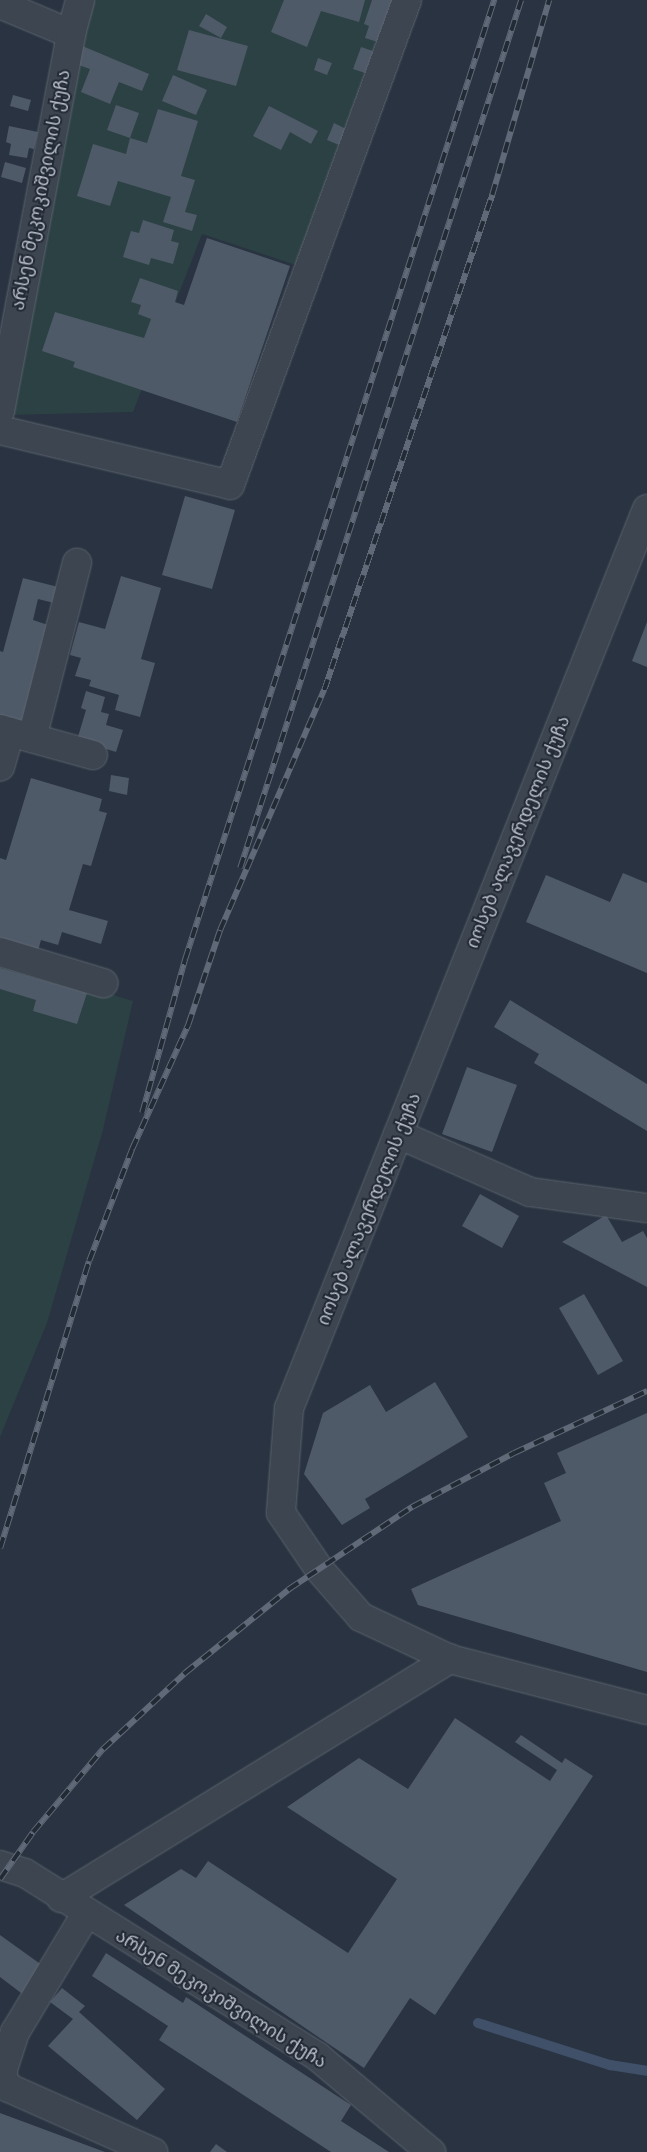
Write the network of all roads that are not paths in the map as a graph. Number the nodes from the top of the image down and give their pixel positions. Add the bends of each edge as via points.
1 (80, 0) edge
2 (406, 0) edge
3 (0, 4) edge
4 (71, 34) junction
5 (0, 411) edge
6 (0, 430) edge
7 (647, 509) edge
8 (639, 552) edge
9 (77, 563) dead end
10 (14, 733) edge
11 (93, 756) dead end
12 (0, 767) edge
13 (0, 952) edge
14 (103, 984) dead end
15 (398, 1134) junction
16 (647, 1208) edge
17 (450, 1659) junction
18 (647, 1710) edge
19 (0, 1865) edge
20 (61, 1898) junction
21 (86, 1914) junction
22 (153, 2152) edge
23 (431, 2152) edge

1 - 4 street, არსენ მეკოკიშვილის ქუჩა
2 - 6 street via 230,485
3 - 4 street
4 - 5 street, არსენ მეკოკიშვილის ქუჩა
7 - 8 street, იოსებ ალავერდელის ქუჩა
8 - 15 street, იოსებ ალავერდელის ქუჩა
9 - 10 street
10 - 11 street
10 - 12 street
13 - 14 street
15 - 16 street via 530,1192
15 - 17 street, იოსებ ალავერდელის ქუჩა via 289,1408 281,1513 319,1569 361,1617
17 - 18 street, იოსებ ალავერდელის ქუჩა
17 - 20 street
19 - 20 street, არსენ მეკოკიშვილის ქუჩა via 26,1873
20 - 21 street, არსენ მეკოკიშვილის ქუჩა
21 - 22 street via 15,2032 3,2068 3,2080 9,2088
21 - 23 street, არსენ მეკოკიშვილის ქუჩა via 318,2057

